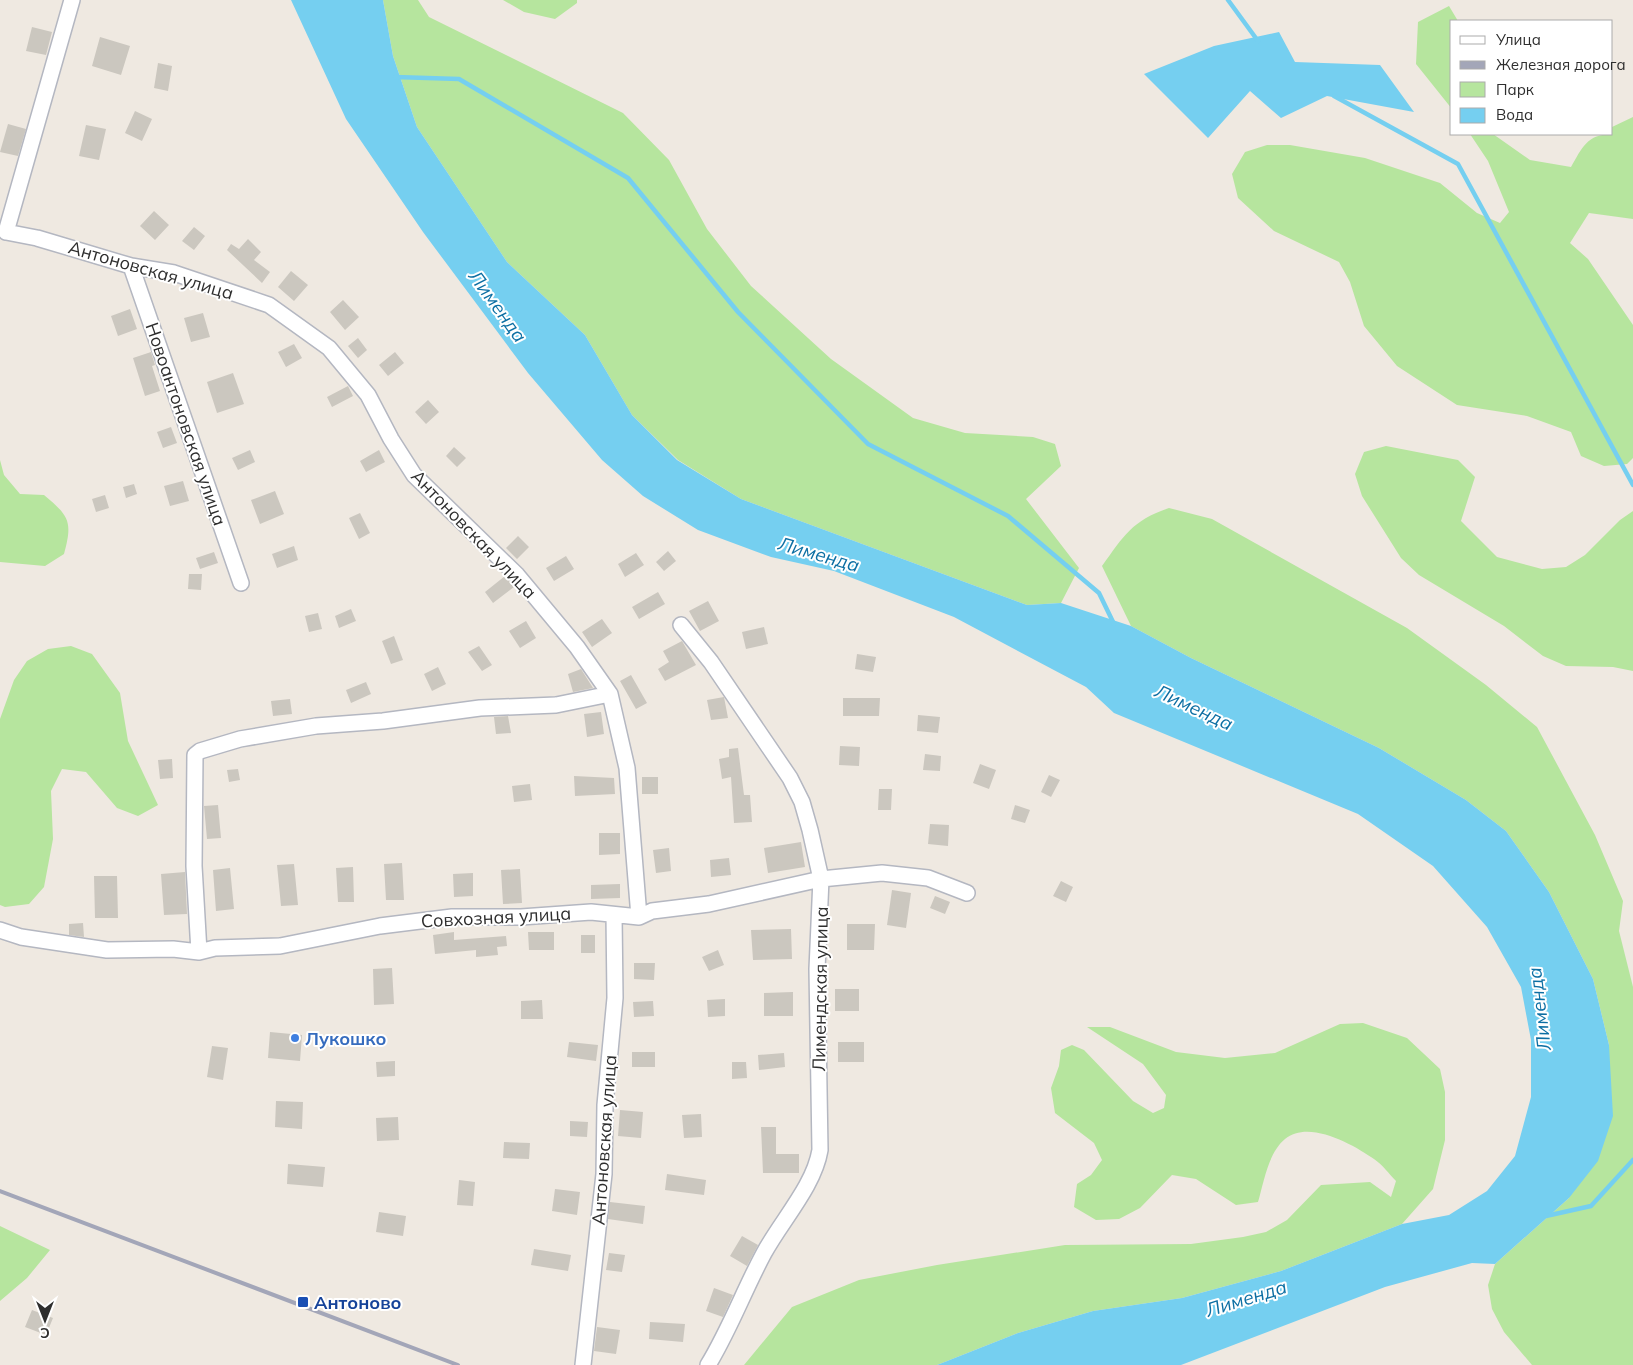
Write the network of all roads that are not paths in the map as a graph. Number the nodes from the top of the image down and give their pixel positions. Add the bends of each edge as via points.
1 (72, 0) edge
2 (3, 234) edge
3 (131, 266) junction
4 (241, 582) dead end
5 (681, 625) dead end
6 (610, 694) junction
7 (821, 879) junction
8 (967, 893) dead end
9 (614, 915) junction
10 (639, 917) junction
11 (0, 930) edge
12 (21, 937) junction
13 (0, 940) edge
14 (200, 952) junction
15 (583, 1365) edge
16 (708, 1365) edge

1 - 2 street
2 - 3 street, Антоновская улица via 46,241
3 - 4 street, Новоантоновская улица
3 - 6 street, Антоновская улица via 174,273 269,305 329,348 368,395 414,475 518,575 577,647
5 - 7 street, Лимендская улица via 711,662 790,778 802,802
6 - 10 street, Антоновская улица via 627,768
6 - 14 street via 556,704 480,708 316,726 200,751 195,755 194,866
7 - 8 street, Совхозная улица via 882,873 928,878
7 - 10 street, Совхозная улица via 709,904 652,911
7 - 16 street, Лимендская улица via 817,961 818,1161 812,1179 766,1249
9 - 10 street, Совхозная улица
9 - 14 street, Совхозная улица via 591,912 452,916 380,926 280,946 215,948
9 - 15 street, Антоновская улица via 615,998 604,1106 604,1174
11 - 12 street, Совхозная улица
12 - 13 street, Совхозная улица
12 - 14 street, Совхозная улица via 107,950 172,948

